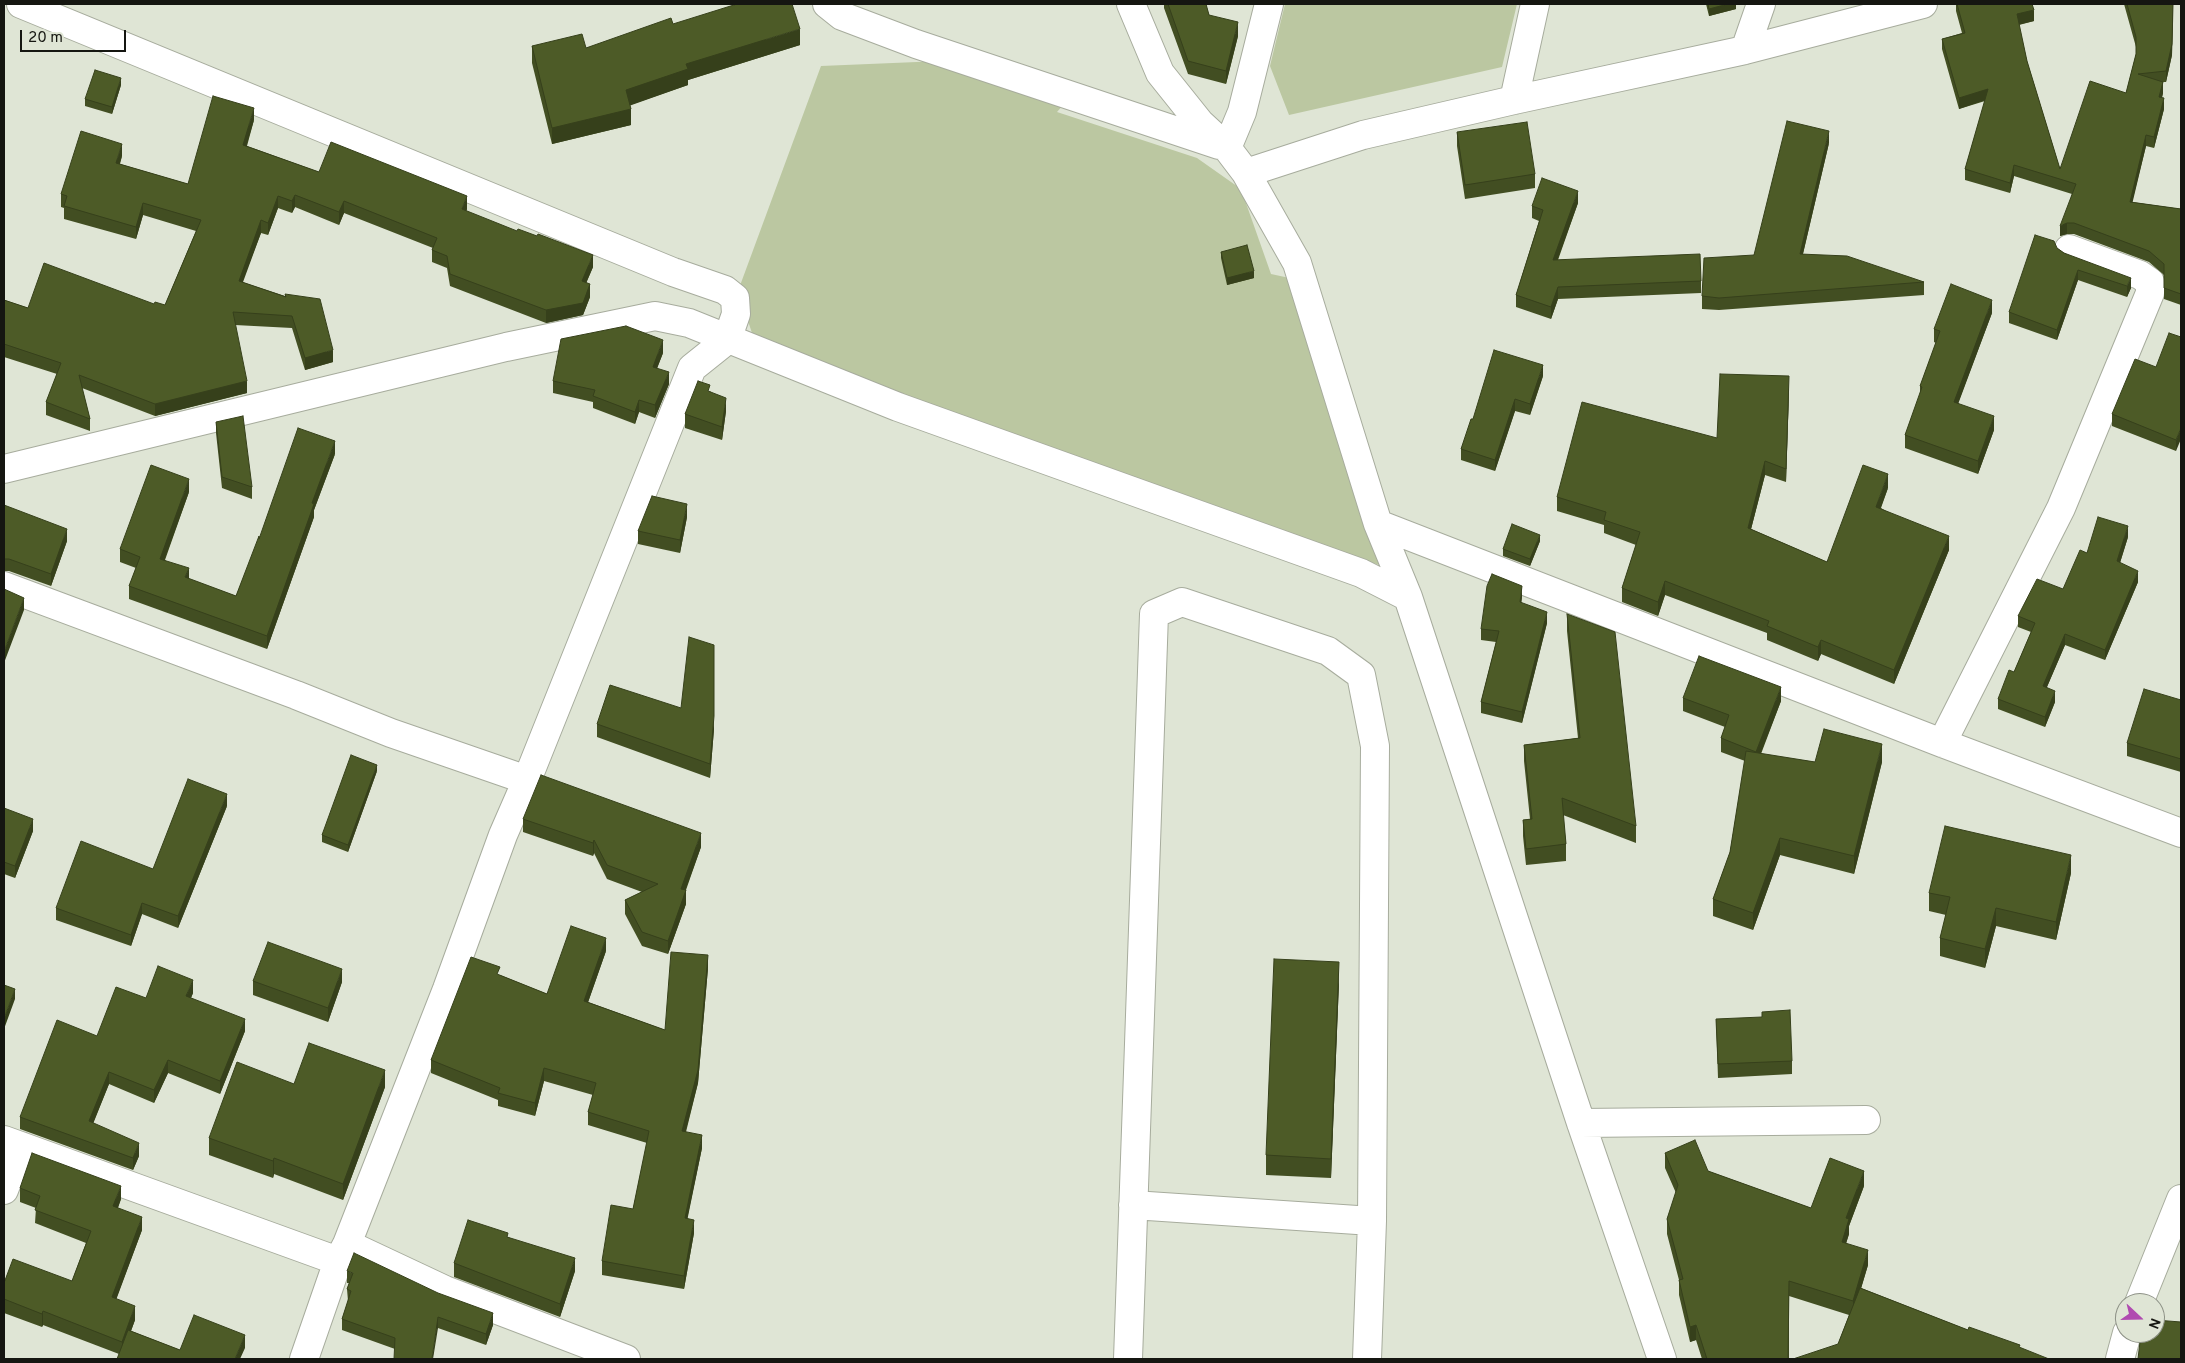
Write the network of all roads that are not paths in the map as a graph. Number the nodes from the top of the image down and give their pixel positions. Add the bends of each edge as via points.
1 (21, 4) edge
2 (827, 4) edge
3 (1131, 4) edge
4 (1269, 4) edge
5 (1536, 4) edge
6 (1761, 4) edge
7 (1923, 4) edge
8 (1745, 50) junction
9 (1514, 100) junction
10 (1227, 148) junction
11 (1246, 173) junction
12 (2069, 249) dead end
13 (727, 340) junction
14 (4, 469) edge
15 (1378, 524) junction
16 (4, 586) edge
17 (1408, 597) junction
18 (1942, 743) junction
19 (527, 780) junction
20 (2181, 832) edge
21 (1866, 1120) dead end
22 (1581, 1123) junction
23 (13, 1143) edge
24 (4, 1190) edge
25 (2181, 1199) edge
26 (1133, 1206) junction
27 (1372, 1221) junction
28 (343, 1253) junction
29 (2143, 1293) edge
30 (2124, 1343) edge
31 (304, 1359) edge
32 (626, 1359) edge
33 (1128, 1359) edge
34 (1367, 1359) edge
35 (1662, 1359) edge
36 (2120, 1359) edge

1 - 13 street via 724,290 735,298 736,314
2 - 10 street via 842,16 916,44
3 - 10 street via 1160,73 1200,123
4 - 10 street via 1242,112
5 - 9 street
6 - 8 street
7 - 8 street
8 - 9 street
9 - 11 street via 1363,135
10 - 11 street
11 - 15 street via 1297,263
12 - 18 street via 2140,275 2150,282 2150,293 2061,508
13 - 14 street via 689,323 655,316 506,347
13 - 17 street via 898,407 1361,574
13 - 19 street via 692,368
15 - 17 street
15 - 18 street
16 - 19 street via 391,733
17 - 22 street
18 - 20 street
19 - 28 street
21 - 22 street
22 - 35 street
23 - 24 street
23 - 28 street
25 - 29 street
26 - 27 street
26 - 27 street via 1154,614 1182,602 1328,651 1361,676 1375,746
26 - 33 street
27 - 34 street
28 - 31 street
28 - 32 street
30 - 36 street

